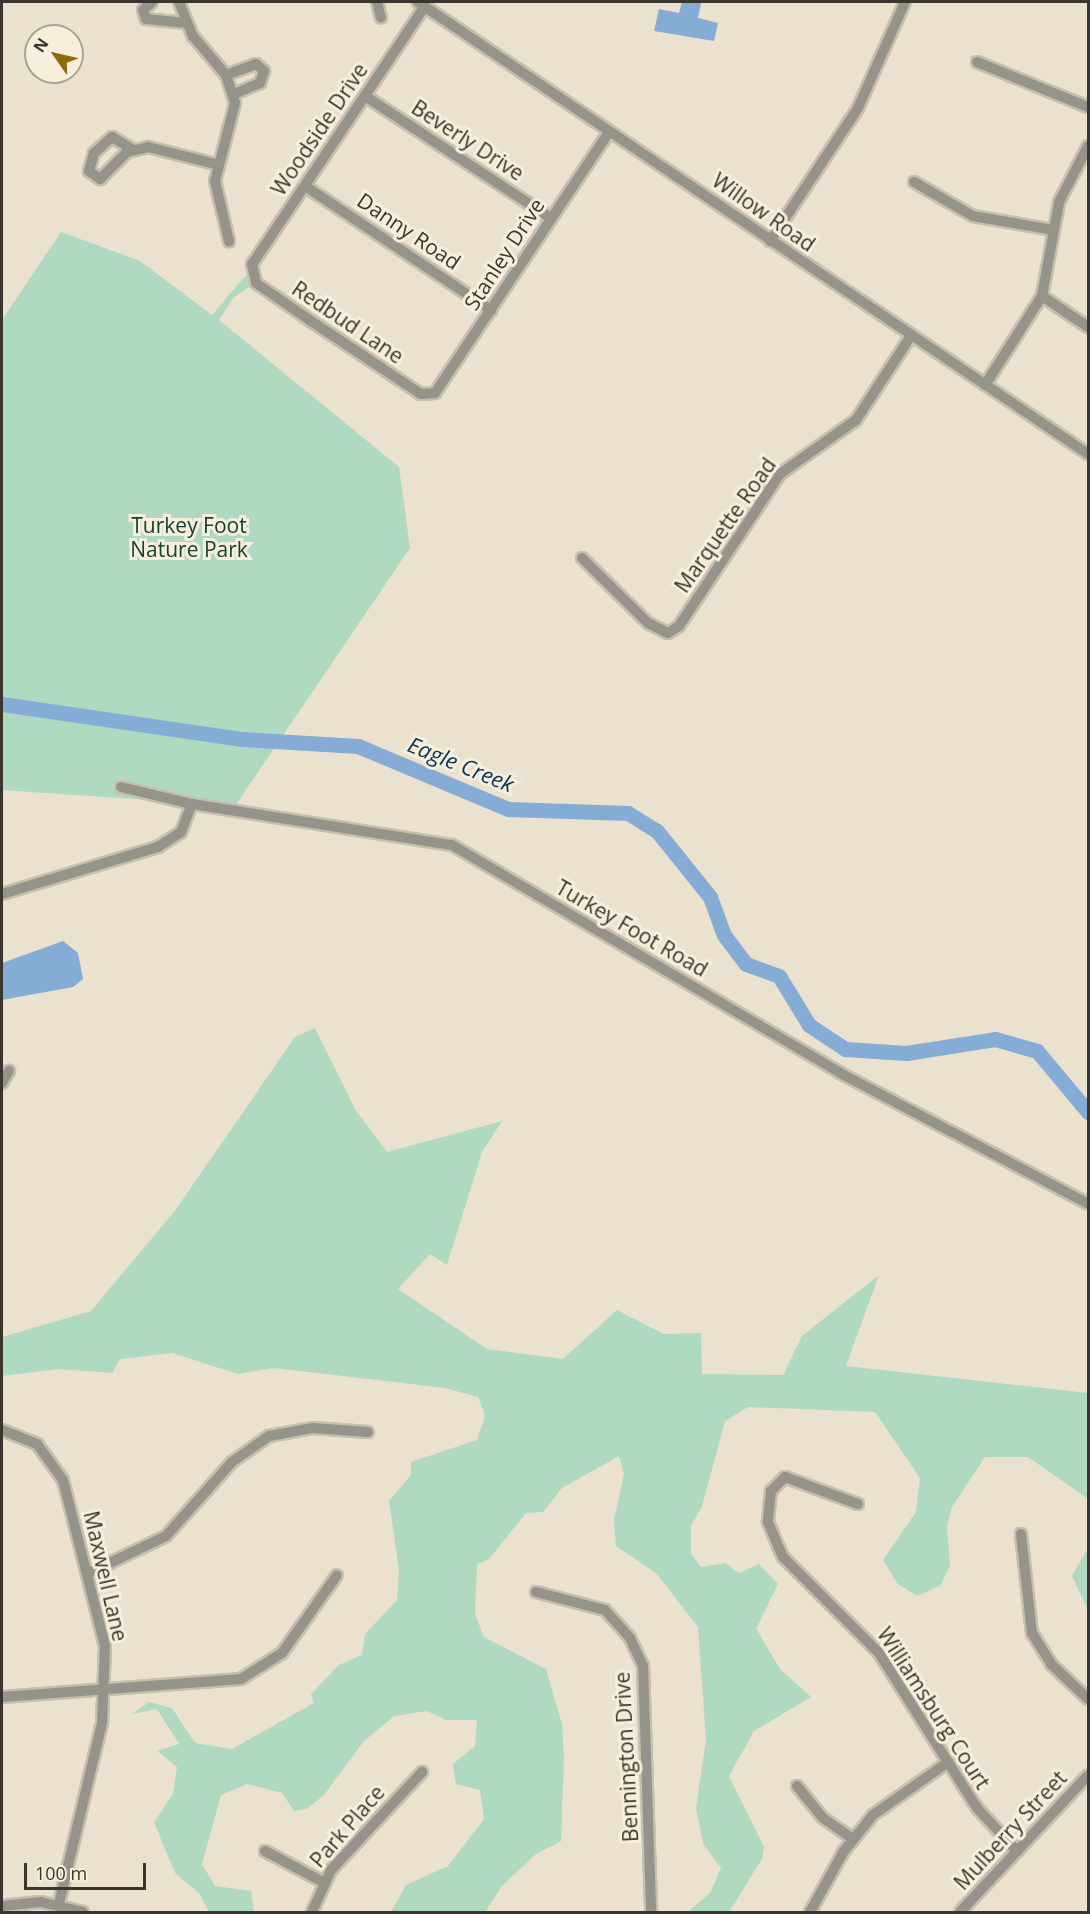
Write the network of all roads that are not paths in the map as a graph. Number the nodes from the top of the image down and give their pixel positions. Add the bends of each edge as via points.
1 (152, 2) edge
2 (179, 2) edge
3 (377, 2) edge
4 (905, 2) edge
5 (421, 4) edge
6 (381, 18) dead end
7 (186, 23) junction
8 (977, 62) dead end
9 (226, 75) junction
10 (232, 95) junction
11 (365, 96) junction
12 (1089, 107) edge
13 (609, 132) junction
14 (1089, 146) edge
15 (132, 149) dead end
16 (219, 165) junction
17 (914, 182) dead end
18 (305, 186) junction
19 (551, 218) junction
20 (1053, 230) junction
21 (230, 241) dead end
22 (770, 241) junction
23 (250, 275) joint
24 (1042, 296) junction
25 (491, 310) junction
26 (1089, 327) edge
27 (911, 336) junction
28 (985, 385) junction
29 (428, 396) joint
30 (1089, 454) edge
31 (582, 558) dead end
32 (122, 787) dead end
33 (192, 804) junction
34 (2, 894) edge
35 (9, 1071) dead end
36 (2, 1083) edge
37 (1089, 1204) edge
38 (2, 1430) edge
39 (368, 1432) dead end
40 (858, 1504) dead end
41 (1021, 1534) dead end
42 (89, 1573) junction
43 (337, 1575) dead end
44 (536, 1592) dead end
45 (105, 1691) junction
46 (2, 1697) edge
47 (1089, 1700) edge
48 (948, 1762) junction
49 (422, 1772) dead end
50 (1089, 1775) edge
51 (797, 1786) dead end
52 (853, 1839) junction
53 (266, 1851) dead end
54 (1017, 1851) junction
55 (323, 1882) junction
56 (59, 1904) junction
57 (2, 1905) edge
58 (84, 1912) edge
59 (312, 1912) edge
60 (652, 1912) edge
61 (810, 1912) edge
62 (960, 1912) edge

1 - 7 street via 143,10 146,19
2 - 7 street
3 - 6 street
4 - 22 street via 858,108
5 - 11 street, Woodside Drive
5 - 13 street, Willow Road
7 - 9 street
8 - 12 street
9 - 10 street
9 - 10 street via 256,64 264,71 260,83
10 - 16 street via 229,141
11 - 18 street, Woodside Drive
11 - 19 street, Beverly Drive
13 - 19 street, Stanley Drive
13 - 22 street, Willow Road
14 - 20 street via 1064,188
15 - 16 street via 170,148
16 - 21 street via 216,201
17 - 20 street via 973,216
18 - 23 street, Woodside Drive
18 - 25 street, Danny Road
19 - 25 street, Stanley Drive
20 - 24 street
22 - 27 street, Willow Road
23 - 29 street, Redbud Lane via 310,321
24 - 26 street
24 - 28 street
25 - 29 street, Stanley Drive
27 - 28 street, Willow Road
27 - 31 street, Marquette Road via 856,420 780,474 679,626 668,633 635,612
28 - 30 street, Willow Road
32 - 33 street, Turkey Foot Road
33 - 34 street via 181,832 158,847
33 - 37 street, Turkey Foot Road via 452,845 840,1073
35 - 36 street
38 - 42 street, Maxwell Lane via 37,1444 56,1465
39 - 42 street via 313,1428 269,1437 232,1462 166,1536
40 - 48 street, Williamsburg Court via 785,1477 771,1491 768,1522 783,1557 879,1653
41 - 47 street via 1032,1633 1051,1664
42 - 45 street, Maxwell Lane via 105,1646
43 - 45 street via 282,1653 255,1672 225,1684
44 - 60 street, Bennington Drive via 605,1610 630,1638 643,1666
45 - 46 street
45 - 56 street, Maxwell Lane
48 - 52 street via 891,1799
48 - 54 street, Williamsburg Court via 977,1808
49 - 55 street, Park Place
50 - 54 street, Mulberry Street
51 - 52 street via 823,1818
52 - 61 street
53 - 55 street
54 - 62 street, Mulberry Street
55 - 59 street, Park Place
56 - 57 street
56 - 58 street

